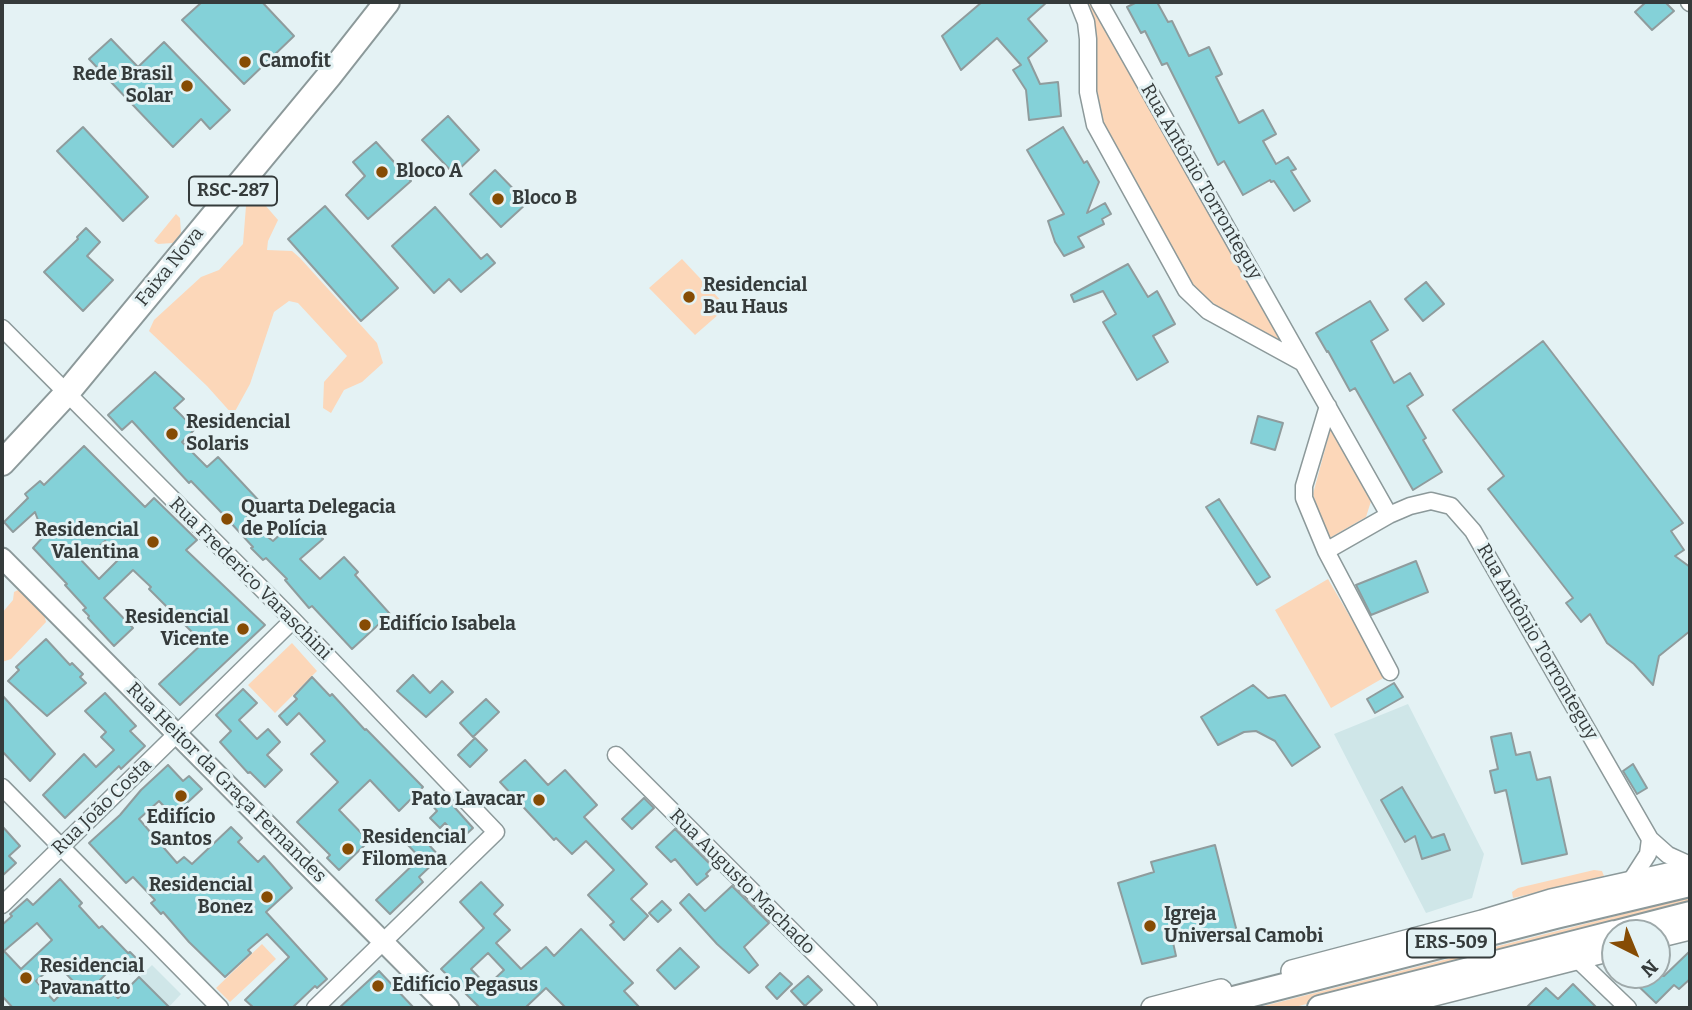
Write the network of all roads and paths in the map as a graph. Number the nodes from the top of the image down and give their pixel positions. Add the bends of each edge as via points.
1 (387, 2) edge
2 (1078, 2) edge
3 (1099, 2) edge
4 (2, 328) edge
5 (1303, 363) junction
6 (66, 394) junction
7 (1328, 406) junction
8 (2, 463) edge
9 (1389, 514) junction
10 (1326, 551) junction
11 (2, 558) edge
12 (293, 620) junction
13 (1390, 672) dead end
14 (177, 733) junction
15 (616, 755) dead end
16 (2, 787) edge
17 (1650, 839) junction
18 (62, 847) junction
19 (1690, 867) edge
20 (1630, 882) junction
21 (1690, 884) edge
22 (2, 905) edge
23 (1690, 914) edge
24 (1671, 919) edge
25 (1690, 929) edge
26 (1671, 934) edge
27 (1601, 937) edge
28 (1413, 939) junction
29 (383, 941) junction
30 (1601, 953) edge
31 (1577, 959) junction
32 (1316, 978) junction
33 (1408, 1005) edge
34 (220, 1008) edge
35 (315, 1008) edge
36 (449, 1008) edge
37 (869, 1008) edge
38 (1152, 1008) edge
39 (1198, 1008) edge
40 (1320, 1008) edge
41 (1383, 1008) edge
42 (1628, 1008) edge

1 - 6 highway, Faixa Nova / RSC-287
2 - 5 street via 1086,22 1088,92 1095,125 1186,290 1208,311
3 - 5 street, Rua Antônio Torronteguy
4 - 6 street, Rua Frederico Varaschini
5 - 7 street, Rua Antônio Torronteguy
6 - 8 highway, Faixa Nova / RSC-287
6 - 12 street, Rua Frederico Varaschini
7 - 9 street, Rua Antônio Torronteguy
7 - 10 street via 1304,486 1304,498
9 - 10 street, Rua Antônio Torronteguy
9 - 17 street, Rua Antônio Torronteguy via 1431,501 1451,506 1462,517
10 - 13 street
11 - 14 street, Rua Heitor da Graça Fernandes
12 - 14 street, Rua João Costa
12 - 29 street, Rua Frederico Varaschini via 496,832
14 - 18 street, Rua João Costa
14 - 29 street, Rua Heitor da Graça Fernandes
15 - 37 street, Rua Augusto Machado
16 - 18 street
17 - 19 street
17 - 20 street via 1648,854
18 - 22 street, Rua João Costa
18 - 34 street
19 - 20 main road, ERS-509
20 - 28 main road, ERS-509
21 - 32 highway, ERS-509
23 - 24 highway, ERS-509
25 - 26 main road
27 - 40 highway, ERS-509
28 - 32 highway, ERS-509
28 - 38 main road, ERS-509
29 - 35 street
29 - 36 street, Rua Heitor da Graça Fernandes
30 - 31 main road, ERS-509
31 - 33 main road, ERS-509
31 - 42 street
32 - 39 highway, ERS-509
33 - 41 main road, ERS-509

